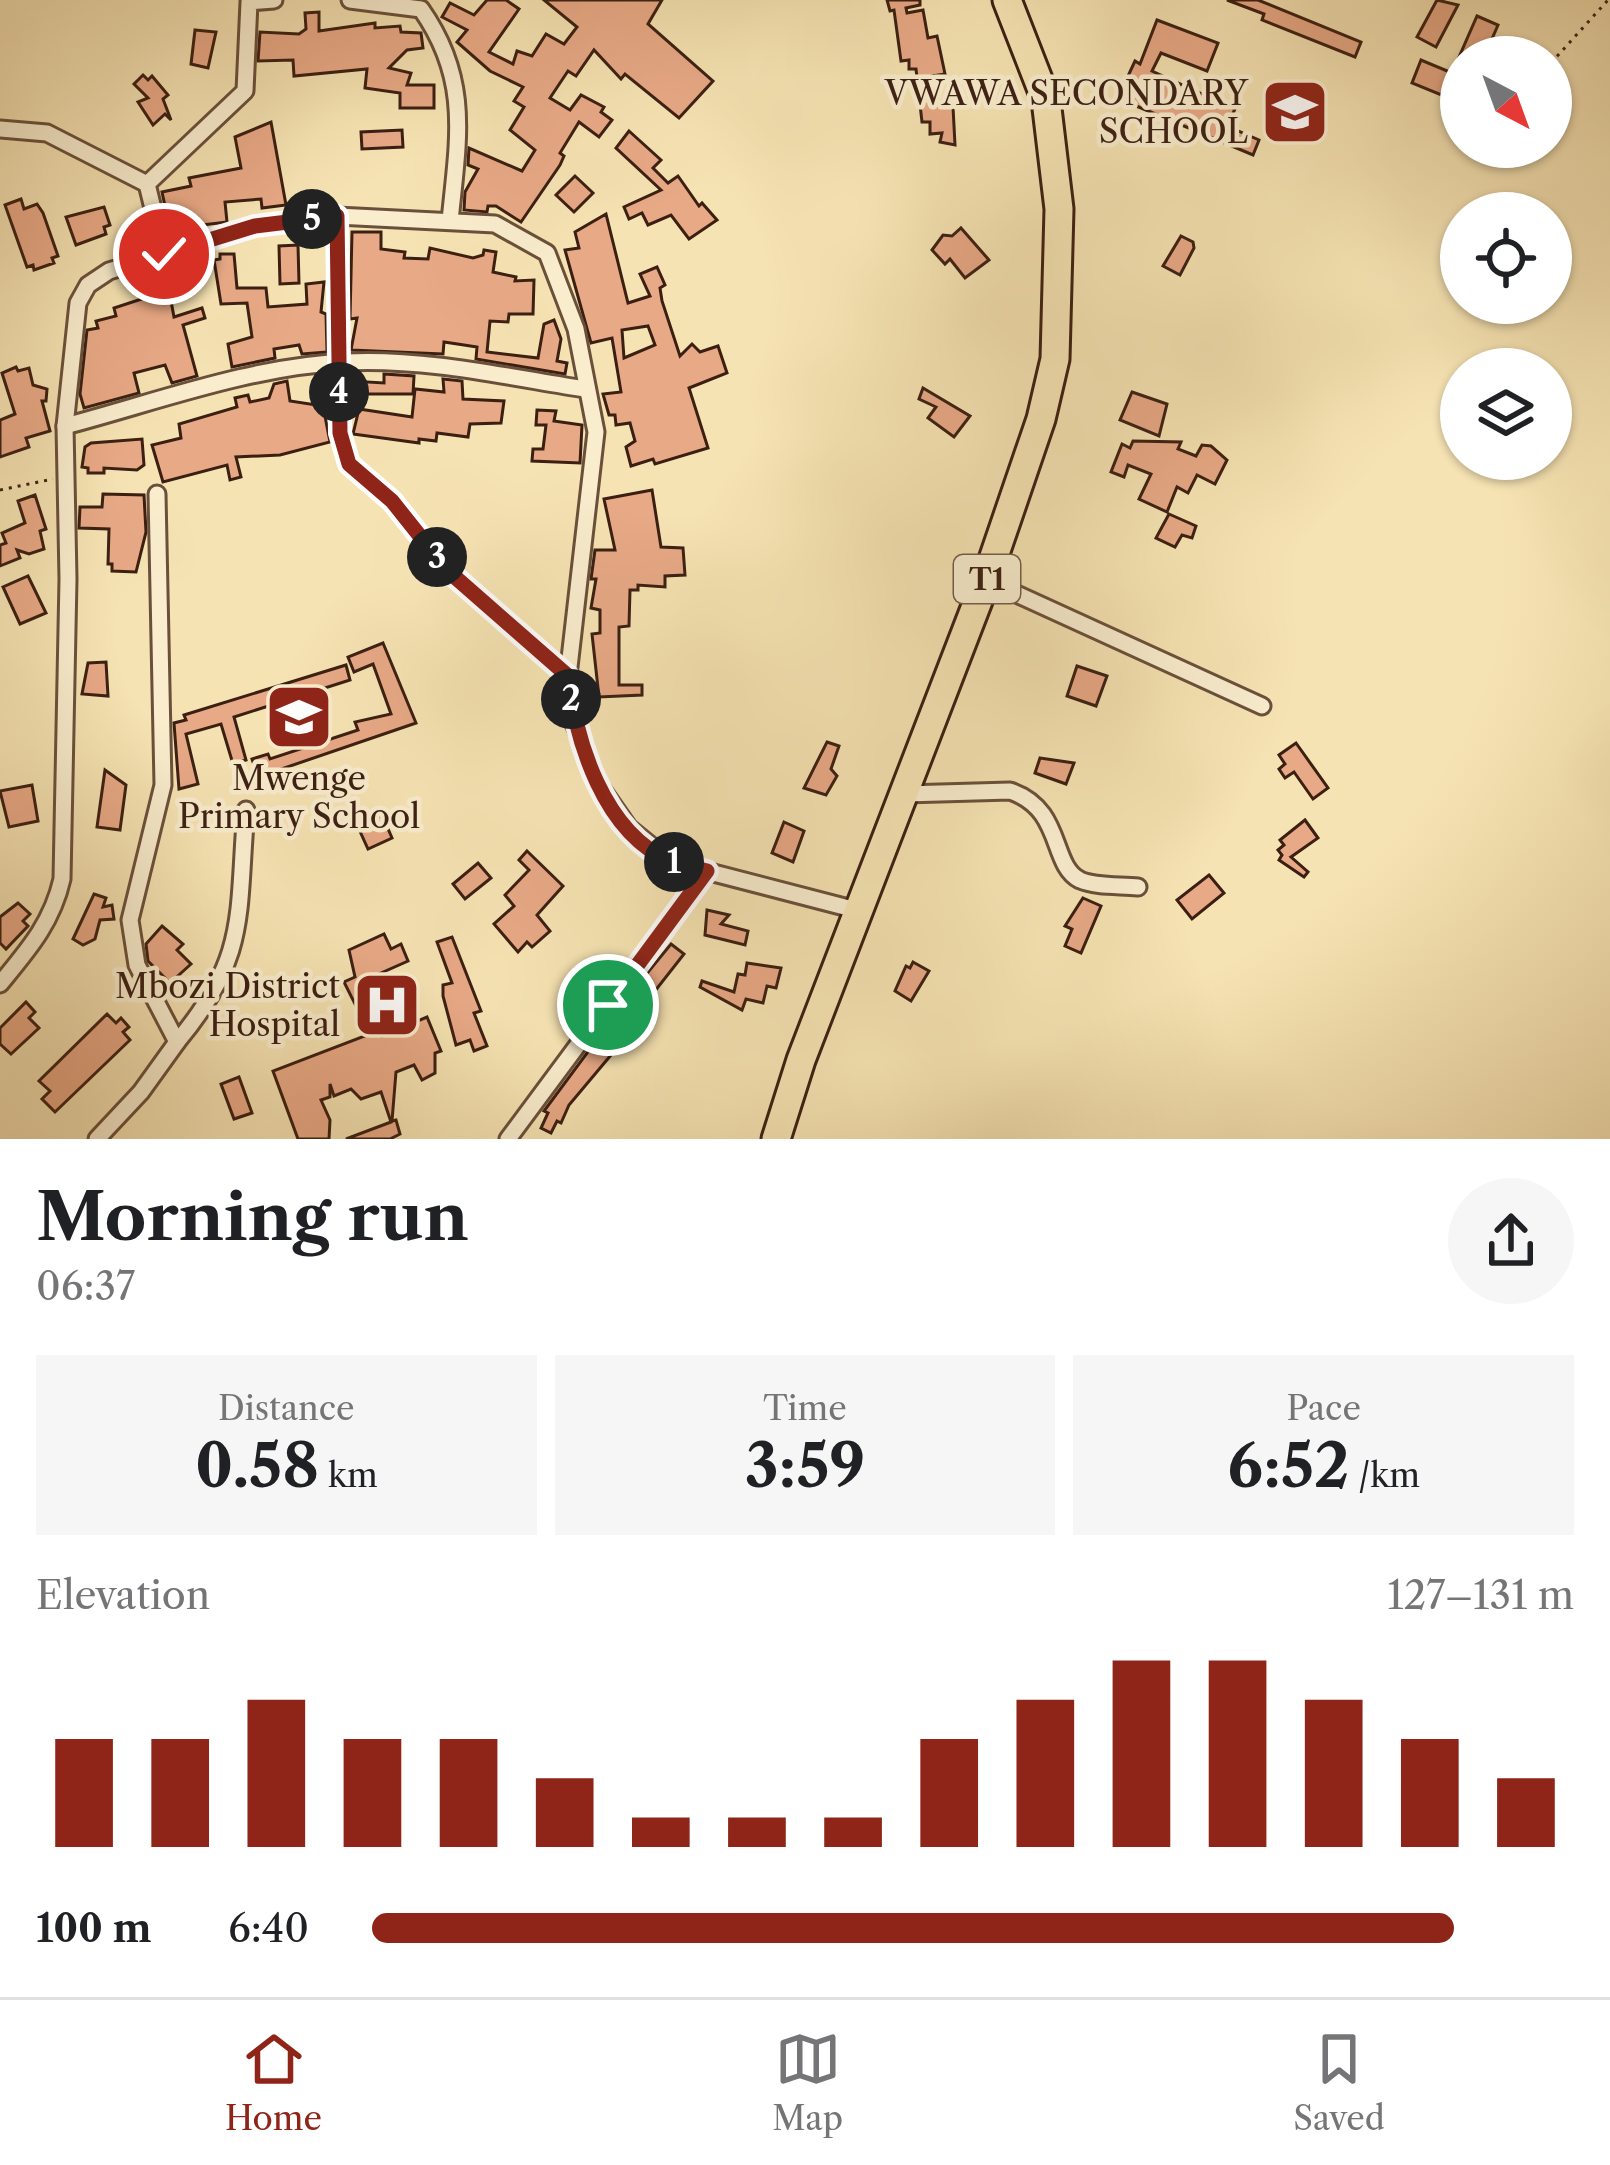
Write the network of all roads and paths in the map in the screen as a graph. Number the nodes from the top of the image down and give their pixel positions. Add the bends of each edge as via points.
1 (274, 0) edge
2 (350, 0) edge
3 (1007, 0) edge
4 (1608, 0) edge
5 (1572, 40) edge
6 (0, 129) edge
7 (147, 184) junction
8 (337, 216) junction
9 (450, 221) junction
10 (164, 254) junction
11 (339, 362) junction
12 (585, 389) junction
13 (65, 426) junction
14 (66, 480) junction
15 (0, 490) edge
16 (157, 494) dead end
17 (986, 580) junction
18 (568, 676) junction
19 (1262, 706) dead end
20 (905, 794) junction
21 (246, 810) dead end
22 (707, 871) junction
23 (1138, 887) dead end
24 (860, 911) junction
25 (0, 984) edge
26 (177, 1042) junction
27 (97, 1139) edge
28 (508, 1139) edge
29 (776, 1139) edge

1 - 7 street via 249,2 245,92
2 - 9 street via 421,9 446,44 460,108
3 - 17 highway, T1 via 1046,100 1060,286 1041,419
4 - 5 path
6 - 7 street via 47,133
7 - 10 street
8 - 9 street
8 - 10 street via 255,226
8 - 11 street
9 - 12 street via 494,224 547,253 576,329
10 - 13 street via 88,285 78,303
11 - 12 street
11 - 13 street via 261,374
11 - 18 street via 349,464 392,501 447,570
12 - 18 street via 595,463
13 - 14 street
14 - 15 path
14 - 25 street via 62,879 39,938
16 - 26 street via 163,785 130,920 136,965
17 - 19 street
17 - 20 highway, T1
18 - 22 street via 574,723 599,785 628,828 671,862
20 - 23 street via 1022,795 1053,825 1072,874
20 - 24 highway, T1
21 - 26 street via 229,967
22 - 24 street
22 - 28 street
24 - 29 highway, T1
26 - 27 street

